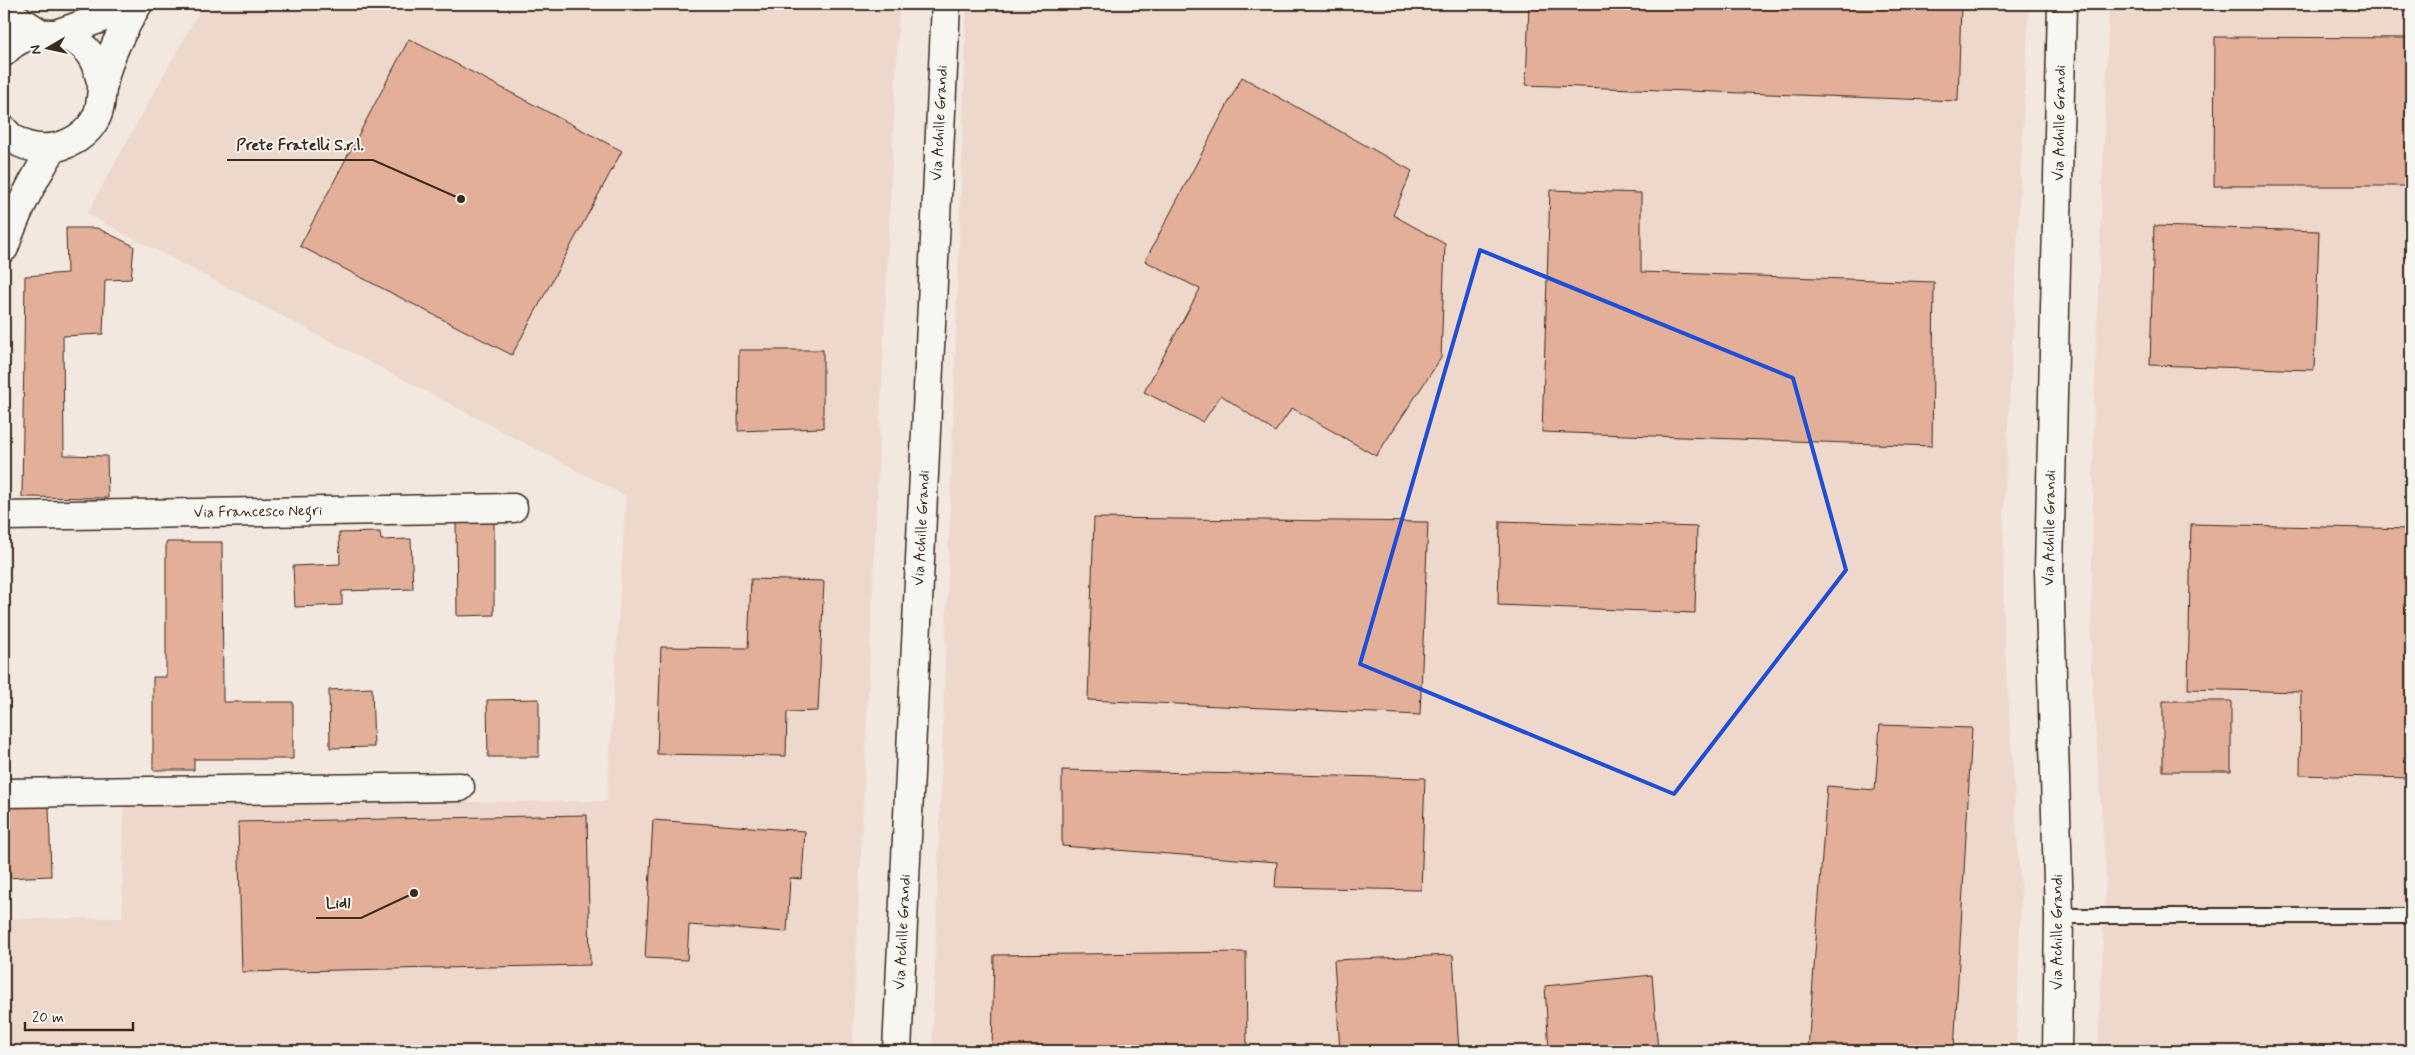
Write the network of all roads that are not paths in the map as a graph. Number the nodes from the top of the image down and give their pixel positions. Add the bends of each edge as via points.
1 (124, 4) edge
2 (138, 4) edge
3 (946, 4) edge
4 (2062, 4) edge
5 (4, 10) edge
6 (48, 34) junction
7 (4, 52) edge
8 (102, 85) junction
9 (4, 130) edge
10 (53, 148) junction
11 (4, 248) edge
12 (513, 508) dead end
13 (4, 516) edge
14 (460, 787) dead end
15 (4, 793) edge
16 (2059, 916) junction
17 (2411, 916) edge
18 (898, 1051) edge
19 (2057, 1051) edge

1 - 6 street via 98,19
2 - 8 street via 116,43
3 - 18 street, Via Achille Grandi
4 - 16 street, Via Achille Grandi via 2049,570
5 - 6 street
6 - 7 street via 24,37
6 - 8 street via 74,41 89,53 98,68
8 - 10 street via 102,103 96,119 70,143
9 - 10 street via 21,143
10 - 11 street via 32,182
12 - 13 street, Via Francesco Negri
14 - 15 street
16 - 17 lane
16 - 19 street, Via Achille Grandi

